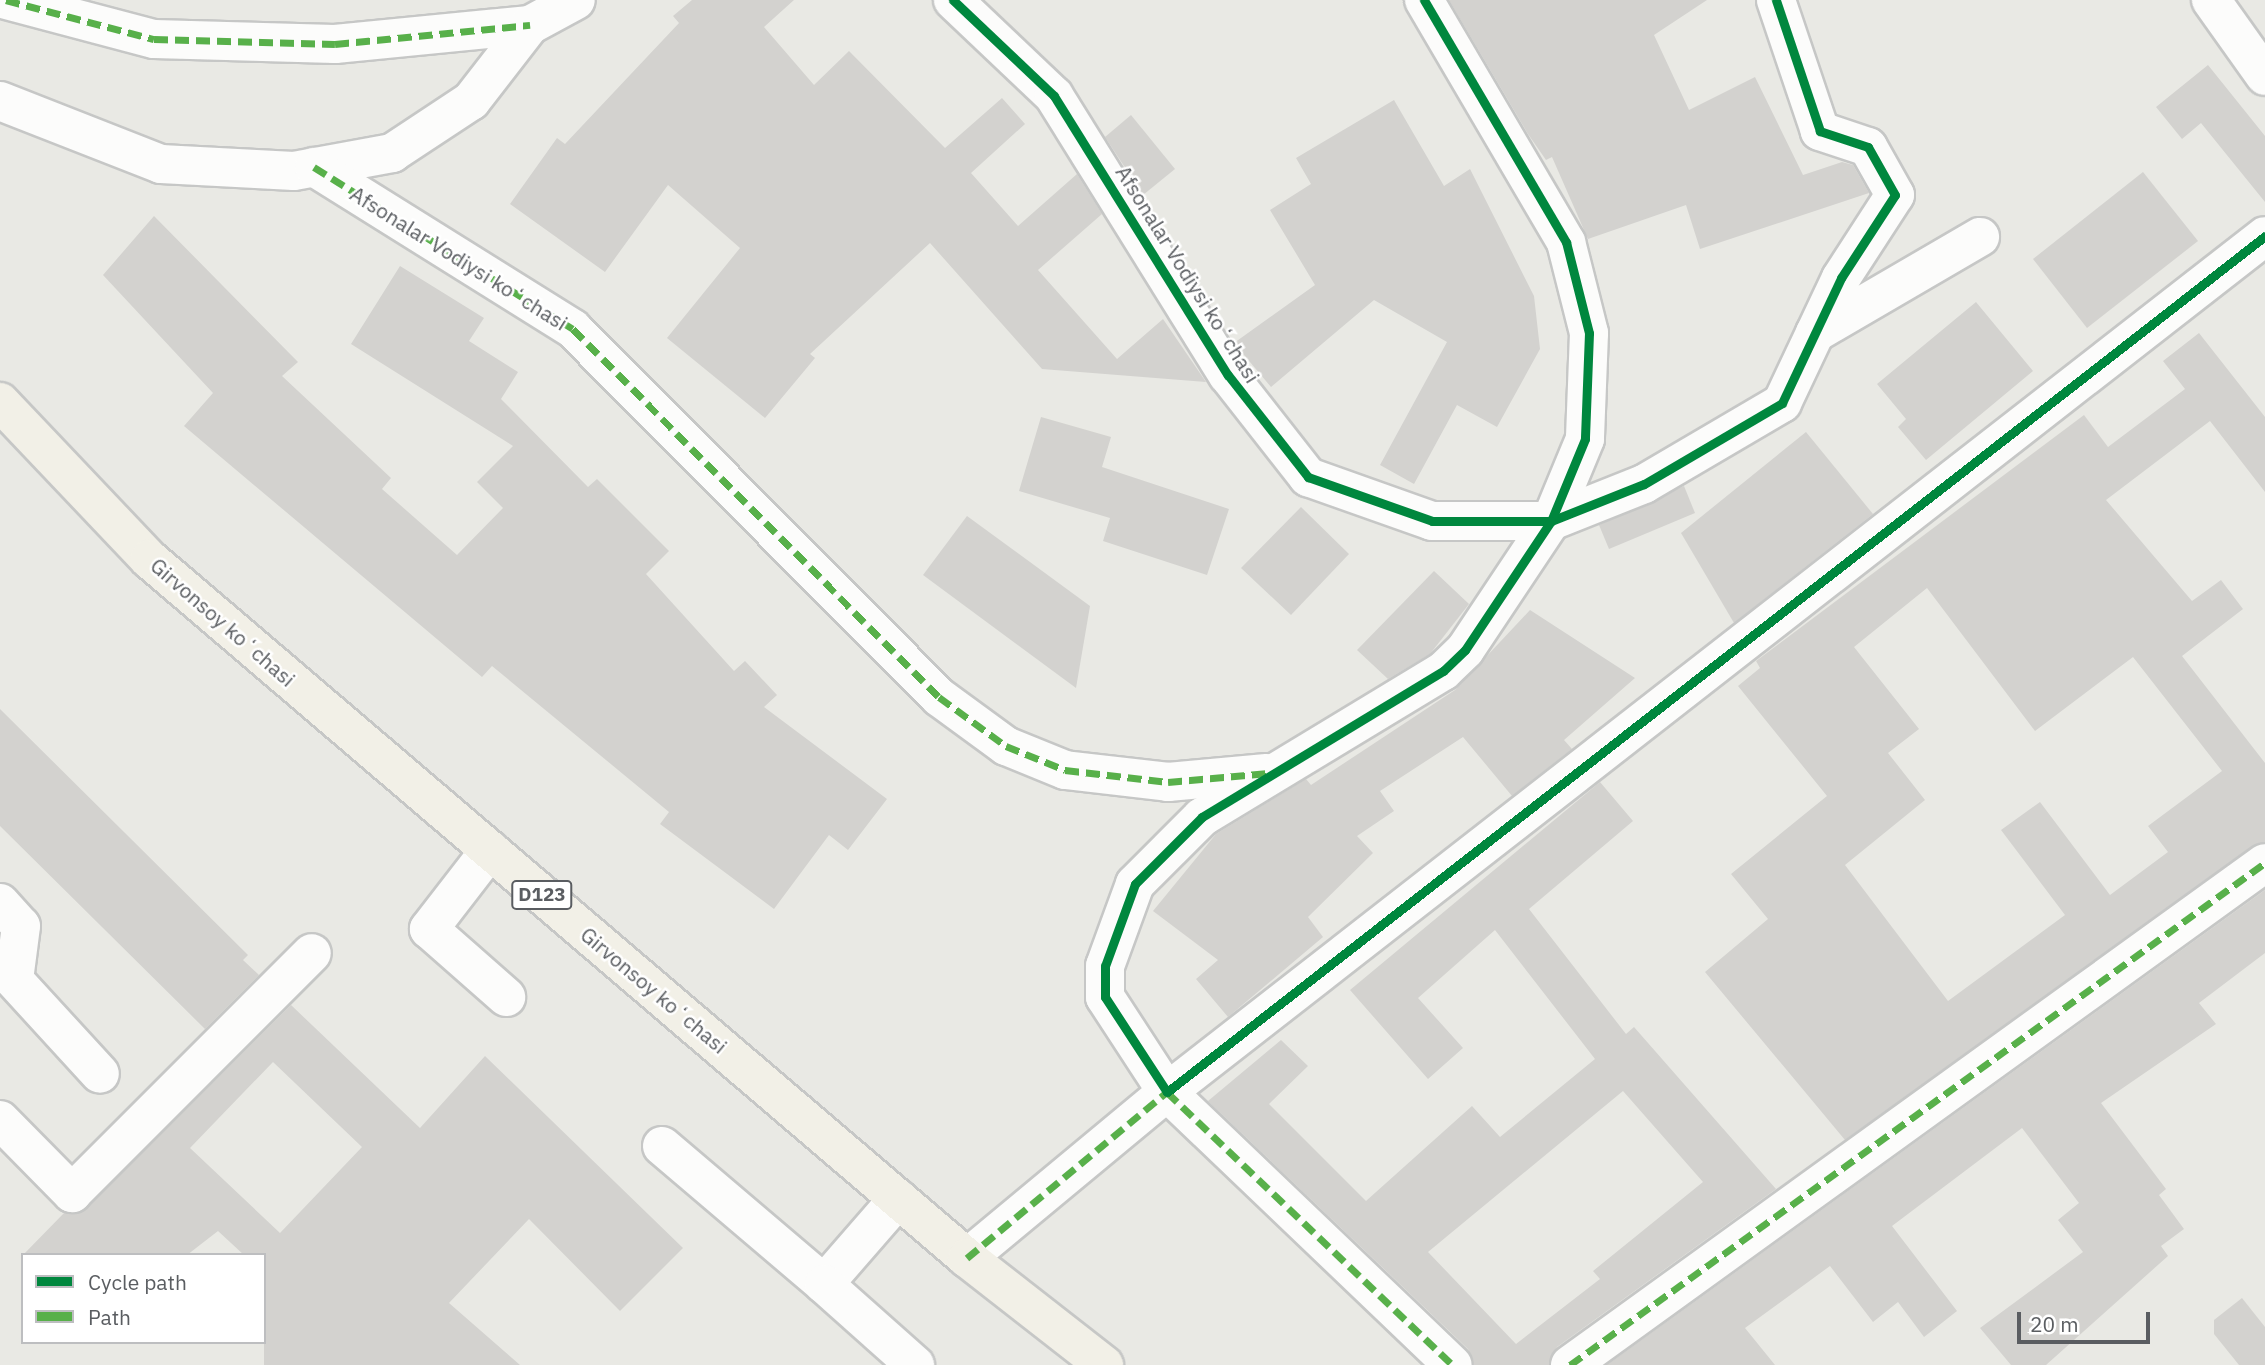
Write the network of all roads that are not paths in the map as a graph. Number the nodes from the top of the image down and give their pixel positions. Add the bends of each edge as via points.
1 (6, 0) edge
2 (576, 0) edge
3 (953, 0) edge
4 (1424, 0) edge
5 (1776, 0) edge
6 (2211, 0) edge
7 (530, 25) junction
8 (2265, 76) edge
9 (0, 101) edge
10 (314, 167) junction
11 (2265, 236) edge
12 (1980, 237) dead end
13 (1815, 333) junction
14 (0, 401) edge
15 (1551, 521) junction
16 (1275, 773) junction
17 (490, 850) junction
18 (2265, 863) edge
19 (0, 903) edge
20 (312, 953) dead end
21 (506, 997) dead end
22 (100, 1074) dead end
23 (1167, 1092) junction
24 (0, 1120) edge
25 (662, 1146) dead end
26 (898, 1199) junction
27 (967, 1258) junction
28 (824, 1284) junction
29 (915, 1365) edge
30 (1104, 1365) edge
31 (1453, 1365) edge
32 (1570, 1365) edge

1 - 7 street, Afsonalar Vodiysi koʻchasi via 154,39 335,44
2 - 7 street, Afsonalar Vodiysi koʻchasi
3 - 15 street, Afsonalar Vodiysi koʻchasi via 1054,96 1228,375 1308,477 1432,521
4 - 15 street, Afsonalar Vodiysi koʻchasi via 1566,242 1589,333 1585,439
5 - 13 street, Afsonalar Vodiysi koʻchasi via 1820,131 1868,147 1895,195
6 - 8 street
7 - 10 street, Afsonalar Vodiysi koʻchasi via 471,100 391,153
9 - 10 street, Afsonalar Vodiysi koʻchasi via 161,164
10 - 16 street, Afsonalar Vodiysi koʻchasi via 573,329 939,697 1006,746 1065,770 1168,782
11 - 23 street
12 - 13 street
13 - 15 street, Afsonalar Vodiysi koʻchasi via 1782,403 1644,484
14 - 17 main road, Girvonsoy koʻchasi / D123 via 149,559
15 - 16 street, Afsonalar Vodiysi koʻchasi via 1465,650 1443,671
16 - 23 street, Afsonalar Vodiysi koʻchasi via 1202,817 1135,884 1105,966 1105,997
17 - 21 street via 429,929
17 - 26 main road, Girvonsoy koʻchasi / D123
18 - 32 street
19 - 22 street via 21,926 14,980
20 - 24 street via 72,1193
23 - 27 street
23 - 31 street, Afsonalar Vodiysi koʻchasi
25 - 28 street
26 - 27 main road, Girvonsoy koʻchasi / D123
26 - 28 street
27 - 30 main road, Girvonsoy koʻchasi / D123
28 - 29 street

